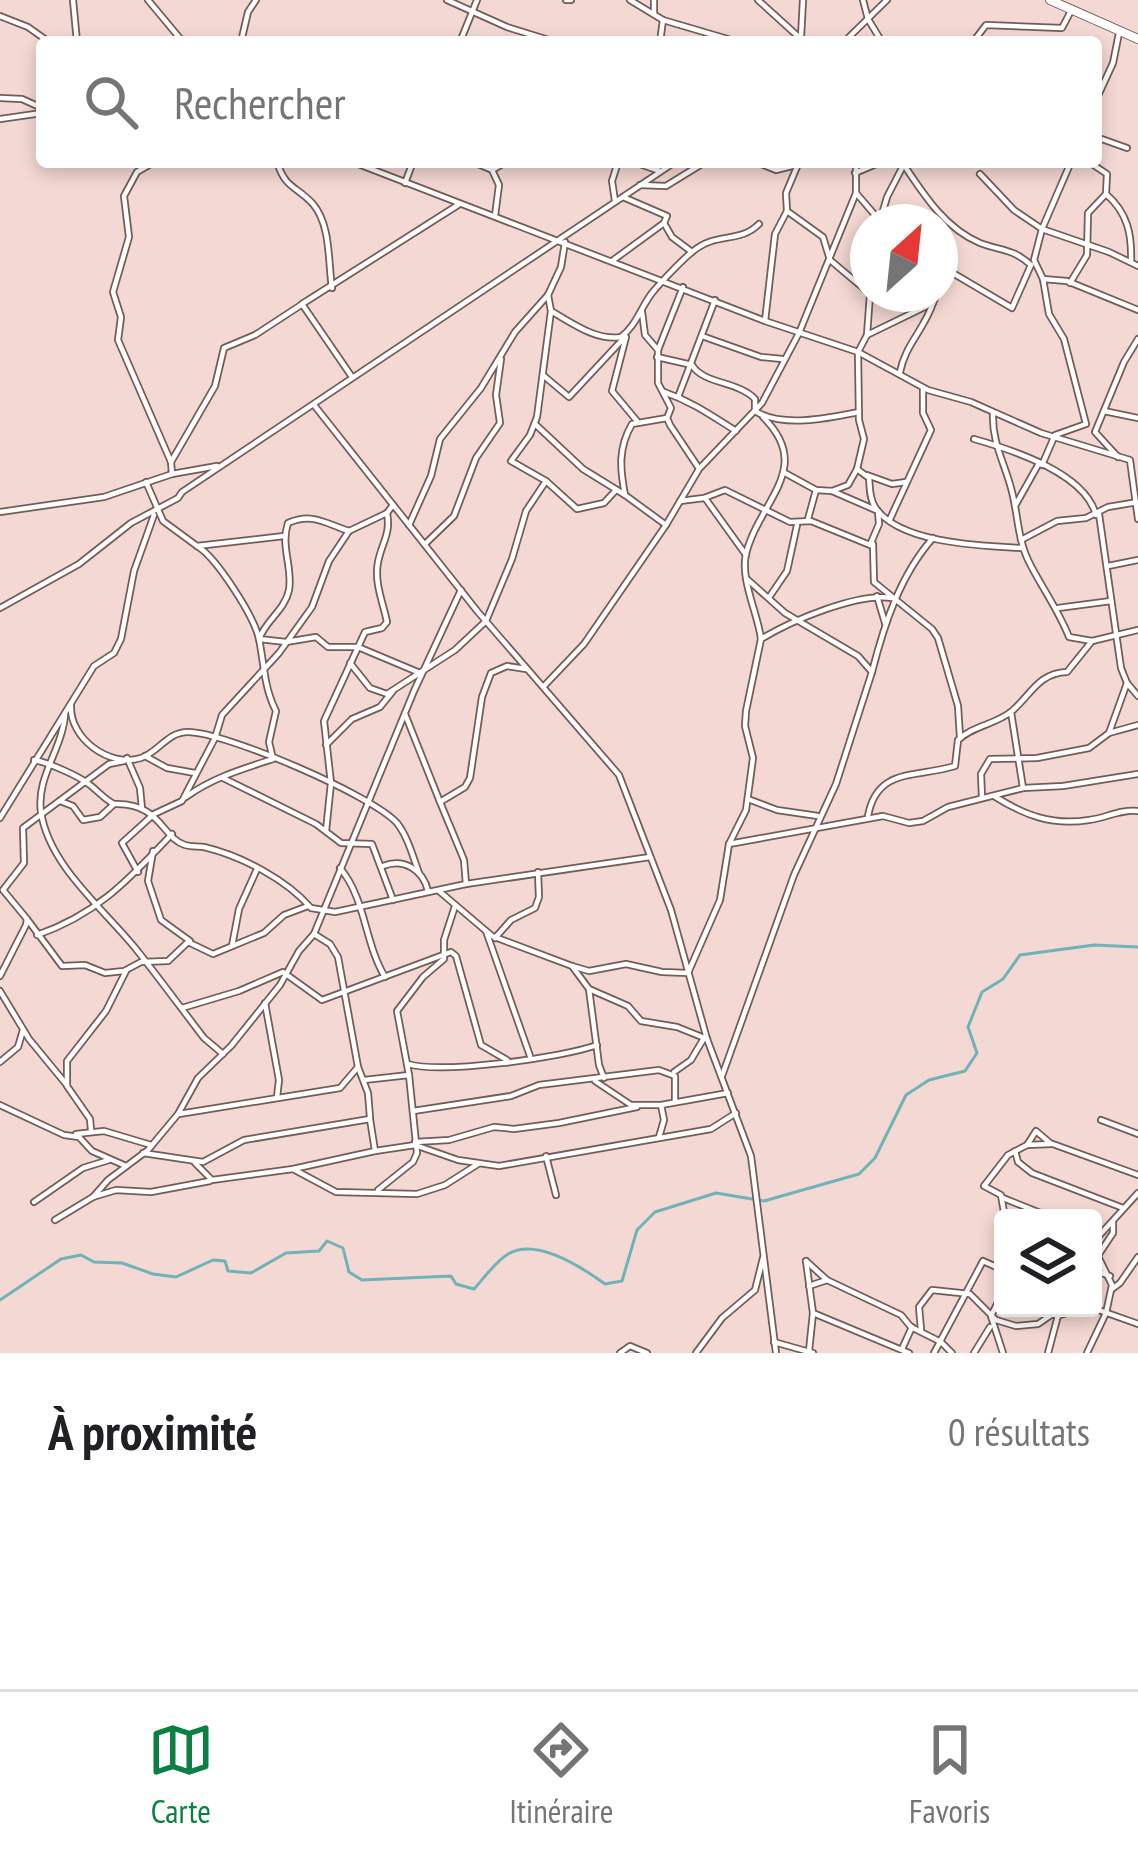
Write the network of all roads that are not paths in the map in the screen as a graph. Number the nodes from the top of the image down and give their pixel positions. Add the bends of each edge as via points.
1 (73, 0) edge
2 (148, 0) edge
3 (256, 0) edge
4 (447, 0) edge
5 (476, 0) edge
6 (631, 0) edge
7 (654, 0) edge
8 (758, 0) edge
9 (803, 0) edge
10 (863, 0) edge
11 (887, 0) edge
12 (1049, 0) edge
13 (1072, 9) junction
14 (472, 12) junction
15 (654, 13) junction
16 (0, 16) edge
17 (868, 19) junction
18 (663, 20) junction
19 (1120, 31) junction
20 (41, 36) edge
21 (76, 36) edge
22 (178, 36) edge
23 (242, 36) edge
24 (462, 36) edge
25 (538, 36) edge
26 (661, 36) edge
27 (717, 36) edge
28 (797, 36) edge
29 (801, 36) edge
30 (850, 36) edge
31 (878, 36) edge
32 (978, 36) edge
33 (1138, 39) edge
34 (1102, 87) edge
35 (0, 98) edge
36 (36, 107) edge
37 (36, 111) edge
38 (0, 119) edge
39 (1102, 138) edge
40 (1127, 148) dead end
41 (144, 168) edge
42 (279, 168) edge
43 (367, 168) edge
44 (411, 168) edge
45 (487, 168) edge
46 (496, 168) edge
47 (616, 168) edge
48 (650, 168) edge
49 (666, 168) edge
50 (695, 168) edge
51 (796, 168) edge
52 (855, 168) edge
53 (865, 168) edge
54 (900, 168) edge
55 (905, 168) edge
56 (1068, 168) edge
57 (1098, 168) edge
58 (492, 170) junction
59 (660, 172) junction
60 (855, 172) junction
61 (980, 174) dead end
62 (405, 183) junction
63 (640, 185) junction
64 (856, 194) junction
65 (1106, 194) junction
66 (622, 196) junction
67 (615, 201) junction
68 (865, 204) edge
69 (885, 204) edge
70 (458, 205) junction
71 (787, 211) junction
72 (495, 216) junction
73 (664, 223) junction
74 (759, 224) dead end
75 (1042, 229) junction
76 (556, 239) junction
77 (565, 242) junction
78 (1087, 244) junction
79 (692, 252) junction
80 (612, 260) junction
81 (830, 260) junction
82 (1032, 263) junction
83 (1135, 265) edge
84 (958, 276) edge
85 (850, 277) edge
86 (1043, 279) junction
87 (667, 281) junction
88 (1070, 283) junction
89 (683, 287) junction
90 (332, 288) junction
91 (548, 295) junction
92 (715, 300) junction
93 (302, 304) junction
94 (551, 310) junction
95 (1138, 310) edge
96 (641, 312) junction
97 (868, 312) edge
98 (914, 312) edge
99 (930, 312) edge
100 (766, 321) junction
101 (799, 333) junction
102 (626, 334) junction
103 (867, 335) junction
104 (702, 336) junction
105 (1138, 339) edge
106 (858, 352) junction
107 (657, 353) junction
108 (502, 355) junction
109 (784, 359) junction
110 (692, 365) junction
111 (899, 375) junction
112 (543, 376) junction
113 (352, 377) junction
114 (923, 388) junction
115 (664, 392) junction
116 (678, 397) junction
117 (314, 405) junction
118 (755, 411) junction
119 (1104, 411) junction
120 (859, 412) junction
121 (993, 414) junction
122 (763, 417) junction
123 (668, 418) junction
124 (1138, 418) edge
125 (637, 421) junction
126 (535, 424) junction
127 (1086, 424) junction
128 (737, 432) junction
129 (1095, 432) junction
130 (1054, 437) junction
131 (974, 439) dead end
132 (995, 446) junction
133 (1118, 457) junction
134 (1134, 461) edge
135 (171, 462) junction
136 (1040, 465) junction
137 (220, 466) junction
138 (699, 469) junction
139 (857, 469) junction
140 (785, 473) junction
141 (172, 474) junction
142 (867, 475) junction
143 (546, 481) junction
144 (146, 482) junction
145 (906, 482) junction
146 (616, 490) junction
147 (816, 490) junction
148 (832, 491) junction
149 (625, 495) junction
150 (705, 498) junction
151 (680, 501) junction
152 (1136, 503) edge
153 (393, 506) junction
154 (1015, 506) junction
155 (764, 510) junction
156 (156, 511) junction
157 (0, 512) edge
158 (878, 512) junction
159 (387, 513) junction
160 (1097, 515) junction
161 (890, 519) junction
162 (1138, 519) edge
163 (807, 522) junction
164 (797, 523) junction
165 (409, 525) junction
166 (666, 525) junction
167 (349, 531) junction
168 (284, 536) junction
169 (933, 538) junction
170 (1021, 539) junction
171 (873, 543) junction
172 (424, 544) junction
173 (196, 546) junction
174 (1023, 548) junction
175 (746, 555) junction
176 (1138, 560) edge
177 (1108, 566) junction
178 (748, 580) junction
179 (461, 590) junction
180 (770, 596) junction
181 (877, 596) junction
182 (894, 600) junction
183 (1113, 601) junction
184 (0, 608) edge
185 (1058, 608) junction
186 (797, 619) junction
187 (486, 621) junction
188 (884, 623) junction
189 (1138, 630) edge
190 (1118, 634) junction
191 (259, 639) junction
192 (761, 640) junction
193 (1091, 640) junction
194 (286, 642) junction
195 (358, 647) junction
196 (350, 663) junction
197 (262, 668) junction
198 (528, 669) junction
199 (422, 672) junction
200 (872, 672) junction
201 (1126, 683) junction
202 (544, 686) junction
203 (393, 691) junction
204 (1138, 696) edge
205 (70, 705) junction
206 (1010, 712) junction
207 (405, 713) junction
208 (65, 715) junction
209 (1138, 725) edge
210 (1108, 733) junction
211 (960, 737) junction
212 (215, 738) junction
213 (326, 745) junction
214 (146, 756) junction
215 (1017, 756) junction
216 (127, 759) junction
217 (273, 759) junction
218 (34, 760) junction
219 (52, 763) junction
220 (195, 773) junction
221 (1138, 774) edge
222 (223, 778) junction
223 (85, 782) junction
224 (331, 783) junction
225 (1023, 788) junction
226 (994, 796) junction
227 (748, 799) junction
228 (982, 800) junction
229 (60, 801) junction
230 (182, 801) junction
231 (440, 802) junction
232 (368, 803) junction
233 (114, 805) junction
234 (142, 811) junction
235 (1138, 811) edge
236 (41, 812) junction
237 (154, 814) junction
238 (818, 816) junction
239 (0, 818) edge
240 (868, 818) junction
241 (813, 828) junction
242 (326, 831) junction
243 (172, 834) junction
244 (729, 844) junction
245 (349, 846) junction
246 (153, 851) junction
247 (651, 857) junction
248 (383, 866) junction
249 (340, 868) junction
250 (257, 869) junction
251 (138, 872) junction
252 (538, 872) junction
253 (419, 873) junction
254 (466, 884) junction
255 (2, 891) edge
256 (439, 891) junction
257 (429, 893) junction
258 (393, 900) junction
259 (455, 902) junction
260 (361, 905) junction
261 (97, 906) junction
262 (308, 906) junction
263 (323, 912) junction
264 (27, 919) junction
265 (485, 931) junction
266 (37, 934) junction
267 (314, 934) junction
268 (495, 938) junction
269 (192, 942) junction
270 (232, 946) junction
271 (444, 954) junction
272 (144, 962) junction
273 (572, 966) junction
274 (126, 970) junction
275 (688, 973) junction
276 (287, 975) junction
277 (0, 976) edge
278 (385, 977) junction
279 (589, 989) junction
280 (0, 991) edge
281 (346, 991) junction
282 (265, 1003) junction
283 (182, 1008) junction
284 (23, 1030) junction
285 (706, 1038) junction
286 (597, 1045) junction
287 (223, 1054) junction
288 (531, 1057) junction
289 (507, 1060) junction
290 (0, 1062) edge
291 (408, 1064) junction
292 (358, 1067) junction
293 (672, 1073) junction
294 (409, 1075) junction
295 (722, 1076) junction
296 (604, 1078) junction
297 (590, 1079) junction
298 (364, 1080) junction
299 (67, 1086) junction
300 (728, 1093) junction
301 (277, 1098) junction
302 (674, 1102) junction
303 (661, 1105) junction
304 (1, 1107) edge
305 (637, 1107) junction
306 (413, 1111) junction
307 (736, 1113) junction
308 (178, 1114) junction
309 (370, 1119) junction
310 (1101, 1120) dead end
311 (91, 1130) junction
312 (1138, 1134) edge
313 (70, 1136) junction
314 (659, 1137) junction
315 (1060, 1143) junction
316 (415, 1144) junction
317 (151, 1145) junction
318 (1027, 1145) junction
319 (374, 1151) junction
320 (1015, 1151) junction
321 (142, 1154) junction
322 (546, 1156) junction
323 (110, 1160) junction
324 (195, 1163) junction
325 (478, 1164) junction
326 (126, 1166) junction
327 (293, 1169) junction
328 (1138, 1175) edge
329 (214, 1180) junction
330 (376, 1192) junction
331 (1138, 1193) edge
332 (556, 1196) dead end
333 (93, 1197) junction
334 (1003, 1198) junction
335 (34, 1202) dead end
336 (1123, 1208) junction
337 (1004, 1209) edge
338 (1030, 1209) edge
339 (55, 1220) dead end
340 (1102, 1233) edge
341 (764, 1256) junction
342 (1138, 1257) edge
343 (1102, 1263) edge
344 (994, 1266) edge
345 (1102, 1273) edge
346 (1110, 1276) junction
347 (827, 1280) junction
348 (809, 1286) junction
349 (1112, 1289) junction
350 (965, 1295) junction
351 (1102, 1311) edge
352 (813, 1313) junction
353 (1106, 1313) junction
354 (994, 1315) edge
355 (1048, 1317) edge
356 (1057, 1317) edge
357 (992, 1320) junction
358 (1138, 1324) edge
359 (916, 1328) junction
360 (941, 1342) junction
361 (773, 1349) edge
362 (899, 1350) edge
363 (811, 1352) edge
364 (620, 1353) edge
365 (647, 1353) edge
366 (697, 1353) edge
367 (909, 1353) edge
368 (934, 1353) edge
369 (952, 1353) edge
370 (974, 1353) edge
371 (1003, 1353) edge
372 (1048, 1353) edge
373 (1087, 1353) edge

1 - 21 street
2 - 22 street
3 - 23 street
4 - 14 street
5 - 14 street
6 - 15 street
7 - 15 street
8 - 28 street
9 - 29 street
10 - 17 street
11 - 17 street
12 - 13 street
13 - 19 street
13 - 32 street via 1062,28 986,25
14 - 24 street
14 - 25 street
15 - 18 street
16 - 20 street
17 - 30 street
17 - 31 street
18 - 26 street
18 - 27 street
19 - 33 street
19 - 34 street
35 - 36 street
37 - 38 street
39 - 40 street
41 - 135 street via 124,196 130,232 113,292 118,340
42 - 90 street via 318,213
43 - 62 street
44 - 62 street
45 - 58 street
46 - 58 street
47 - 67 street
48 - 59 street
49 - 59 street
50 - 63 street via 666,185
51 - 71 street
52 - 60 street
53 - 60 street
54 - 69 street
55 - 82 street via 944,219
56 - 75 street
57 - 65 street via 1107,174
58 - 72 street via 499,185
59 - 63 street
60 - 64 street
61 - 75 street
62 - 70 street
63 - 66 street
64 - 68 street
64 - 81 street
65 - 78 street via 1088,213
65 - 83 street via 1120,208
66 - 67 street
66 - 73 street via 667,216
67 - 76 street
70 - 72 street
70 - 90 street
71 - 81 street via 823,237
71 - 100 street via 772,244
72 - 76 street
73 - 79 street
73 - 80 street
74 - 79 street
75 - 78 street
75 - 82 street
76 - 77 street
76 - 113 street
77 - 80 street
77 - 91 street
78 - 83 street
78 - 88 street
79 - 87 street
80 - 87 street
81 - 85 street
81 - 101 street
82 - 84 street via 1012,308
82 - 86 street
86 - 88 street
86 - 127 street
87 - 89 street
87 - 96 street
88 - 95 street
89 - 92 street
89 - 107 street
90 - 93 street
91 - 94 street
91 - 108 street
92 - 100 street
92 - 104 street
93 - 113 street
93 - 135 street via 224,348 217,383
94 - 102 street via 596,335
94 - 112 street
96 - 102 street
96 - 107 street
97 - 103 street
98 - 103 street
99 - 111 street
100 - 101 street
101 - 106 street
101 - 109 street
102 - 112 street via 569,397
102 - 125 street via 612,392
103 - 106 street
104 - 109 street
104 - 110 street
105 - 119 street
106 - 111 street
106 - 120 street
107 - 110 street
107 - 115 street
108 - 165 street via 440,440
108 - 172 street via 500,423 454,515
109 - 118 street
110 - 116 street
110 - 118 street via 753,395
111 - 114 street
112 - 126 street
113 - 117 street
114 - 121 street
114 - 145 street via 931,430
115 - 116 street
115 - 123 street
116 - 128 street
117 - 137 street
117 - 153 street
118 - 122 street
118 - 128 street
119 - 124 street
119 - 129 street
120 - 122 street
120 - 139 street
121 - 130 street
121 - 132 street
122 - 140 street via 781,439
123 - 125 street
123 - 138 street
125 - 149 street via 622,443
126 - 143 street via 511,460
126 - 146 street
127 - 129 street
127 - 130 street
128 - 138 street
129 - 133 street
130 - 133 street
130 - 136 street
131 - 132 street
132 - 136 street
132 - 154 street
133 - 134 street
134 - 152 street
135 - 141 street
136 - 154 street
136 - 160 street via 1074,482
137 - 141 street
137 - 156 street
138 - 151 street
139 - 142 street
139 - 148 street via 848,485
140 - 147 street
140 - 155 street
141 - 144 street
142 - 145 street
142 - 158 street
143 - 146 street via 577,509
143 - 187 street via 526,511
144 - 156 street
144 - 157 street via 104,497
145 - 161 street
146 - 149 street
147 - 148 street
147 - 163 street
148 - 158 street
149 - 166 street
150 - 151 street
150 - 155 street via 725,490
150 - 175 street
151 - 166 street
152 - 160 street
152 - 162 street
153 - 159 street
153 - 165 street
154 - 170 street
155 - 164 street
155 - 175 street
156 - 173 street
156 - 184 street
156 - 205 street via 121,639
158 - 161 street
158 - 171 street
159 - 167 street
159 - 195 street via 377,580 387,622 365,632
160 - 170 street via 1057,521
160 - 177 street
161 - 169 street
163 - 164 street
163 - 171 street
164 - 180 street via 787,571
165 - 172 street
166 - 202 street via 584,644
167 - 168 street via 308,517 288,523
167 - 194 street
168 - 173 street
168 - 191 street via 290,588
169 - 174 street
169 - 182 street
170 - 174 street
171 - 182 street via 871,577
172 - 179 street
173 - 191 street
174 - 185 street
175 - 178 street
176 - 177 street
177 - 183 street
178 - 180 street
178 - 192 street
179 - 187 street
179 - 199 street
180 - 186 street
181 - 182 street
181 - 186 street
181 - 188 street
182 - 188 street
182 - 211 street via 938,638
183 - 185 street
183 - 190 street
185 - 193 street via 1069,637
186 - 192 street
186 - 200 street
187 - 198 street
187 - 199 street
188 - 200 street
189 - 190 street
190 - 193 street
190 - 201 street
191 - 194 street
191 - 197 street
192 - 227 street via 746,711
193 - 206 street via 1073,668 1032,686
194 - 195 street via 314,637 337,649
194 - 197 street
195 - 196 street
195 - 199 street
196 - 203 street via 370,688
196 - 213 street via 323,721
197 - 212 street via 222,715
197 - 217 street via 276,711
198 - 202 street
198 - 231 street via 491,674 470,778
199 - 203 street
199 - 207 street
200 - 238 street
201 - 204 street
201 - 210 street
202 - 247 street via 610,760
203 - 213 street
205 - 208 street
205 - 216 street via 83,739
206 - 211 street
206 - 215 street
207 - 231 street
207 - 232 street
208 - 218 street
208 - 219 street
209 - 210 street
210 - 215 street via 1089,748
211 - 240 street via 955,766 884,782
212 - 214 street via 180,733
212 - 217 street
212 - 220 street
213 - 224 street
214 - 216 street
214 - 220 street
215 - 225 street
215 - 228 street via 985,765
216 - 223 street
216 - 234 street
217 - 222 street
217 - 224 street
218 - 219 street
218 - 239 street
219 - 223 street
219 - 236 street via 42,779
220 - 230 street
221 - 225 street
222 - 230 street
222 - 242 street
223 - 229 street
223 - 233 street
224 - 232 street
224 - 242 street
225 - 226 street
226 - 228 street
226 - 235 street via 1057,822
227 - 238 street
227 - 244 street
228 - 240 street via 923,820
229 - 233 street via 83,820
229 - 236 street
230 - 237 street
231 - 254 street
232 - 245 street
232 - 253 street via 398,824
233 - 234 street
234 - 237 street
236 - 255 street via 23,829 24,863
236 - 261 street via 53,846
237 - 243 street
237 - 251 street via 121,845
238 - 241 street
240 - 241 street
241 - 244 street
241 - 295 street
242 - 245 street
243 - 246 street
243 - 250 street
244 - 275 street via 722,892
245 - 248 street via 372,844
245 - 249 street
246 - 251 street
246 - 269 street via 148,881 161,920
247 - 252 street
247 - 275 street
248 - 253 street via 397,862
248 - 258 street
249 - 260 street
249 - 263 street
250 - 262 street
250 - 270 street
251 - 261 street
252 - 254 street
252 - 268 street via 535,908
253 - 257 street
254 - 256 street
255 - 264 street
256 - 257 street
256 - 259 street
257 - 258 street
258 - 260 street
259 - 265 street
259 - 271 street
260 - 263 street
260 - 278 street
261 - 266 street
261 - 272 street
262 - 263 street
262 - 270 street
263 - 267 street
264 - 266 street
264 - 277 street
265 - 268 street
265 - 288 street
266 - 274 street via 62,966
267 - 276 street
267 - 281 street via 335,950
268 - 273 street
269 - 270 street via 210,954
269 - 272 street via 168,961
271 - 278 street
271 - 289 street via 456,956 481,1046
271 - 291 street via 397,1011
272 - 274 street
272 - 283 street
273 - 275 street
273 - 279 street
274 - 299 street via 68,1057
275 - 285 street
276 - 281 street via 322,1000
276 - 282 street
276 - 283 street
278 - 281 street
279 - 285 street via 646,1023
279 - 286 street
280 - 284 street
281 - 292 street
282 - 287 street
282 - 301 street
283 - 287 street
284 - 290 street
284 - 299 street
285 - 293 street
285 - 295 street
286 - 288 street
286 - 296 street
287 - 308 street
288 - 289 street
289 - 291 street via 434,1070
291 - 294 street
292 - 298 street
292 - 301 street via 340,1088
293 - 296 street
293 - 302 street
294 - 298 street
294 - 306 street
295 - 300 street
296 - 297 street
297 - 305 street
297 - 306 street
298 - 309 street
299 - 311 street
300 - 302 street
300 - 307 street
301 - 308 street
302 - 303 street
303 - 305 street
303 - 314 street
304 - 313 street
305 - 316 street
306 - 316 street
307 - 314 street via 711,1129
307 - 341 street via 751,1156
308 - 317 street
309 - 319 street
309 - 324 street via 244,1140
310 - 312 street
311 - 313 street
311 - 317 street
313 - 323 street
314 - 322 street
315 - 318 street
315 - 318 street via 1036,1131
315 - 328 street
316 - 319 street
316 - 325 street
316 - 330 street via 413,1162
317 - 321 street
318 - 320 street
319 - 327 street
320 - 334 street via 984,1186
320 - 336 street via 1032,1174
321 - 324 street
321 - 326 street
322 - 325 street
322 - 332 street
323 - 326 street
323 - 335 street via 83,1168
324 - 329 street
325 - 330 street via 433,1190
326 - 333 street
327 - 329 street
327 - 330 street via 335,1192
329 - 333 street
331 - 336 street
333 - 339 street
334 - 337 street
334 - 338 street
336 - 340 street
341 - 361 street
341 - 366 street via 755,1290
342 - 349 street
343 - 346 street
344 - 350 street via 983,1261
345 - 346 street
346 - 349 street
347 - 348 street
347 - 348 street via 806,1261
347 - 359 street
348 - 352 street
349 - 353 street
350 - 357 street
350 - 359 street via 930,1290
350 - 360 street
351 - 353 street
352 - 362 street
352 - 363 street
353 - 358 street
353 - 373 street
354 - 357 street
355 - 357 street via 1036,1324
356 - 372 street
357 - 370 street
357 - 371 street
359 - 360 street
359 - 362 street
360 - 368 street
360 - 369 street
361 - 363 street
362 - 367 street
364 - 365 street via 630,1346

